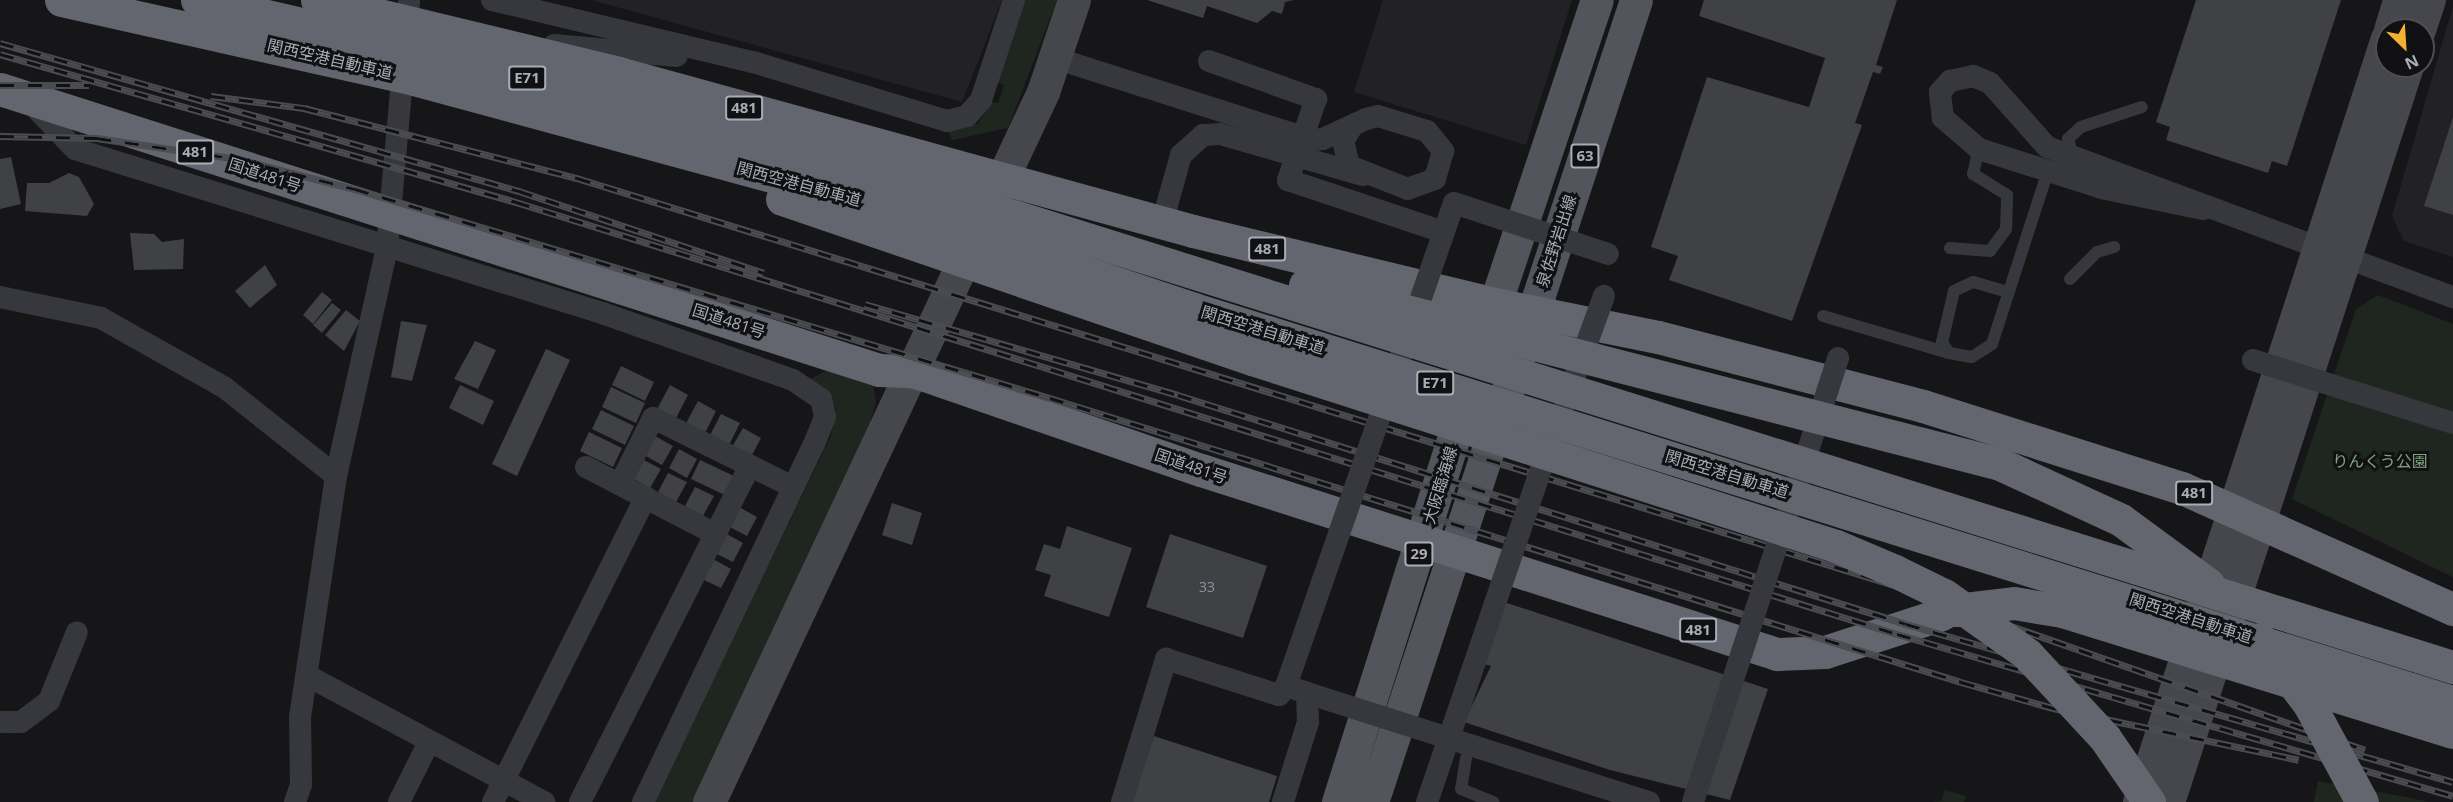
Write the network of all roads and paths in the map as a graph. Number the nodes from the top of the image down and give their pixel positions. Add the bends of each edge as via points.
1 (61, 0) edge
2 (197, 0) edge
3 (317, 0) edge
4 (492, 0) edge
5 (1014, 0) edge
6 (1074, 0) edge
7 (1597, 0) edge
8 (1636, 0) edge
9 (2399, 0) edge
10 (2429, 0) edge
11 (407, 10) edge
12 (2394, 18) edge
13 (2423, 18) edge
14 (484, 39) junction
15 (1055, 58) junction
16 (1209, 61) dead end
17 (753, 62) junction
18 (2377, 78) edge
19 (2402, 78) edge
20 (12, 92) edge
21 (2142, 107) dead end
22 (1353, 125) junction
23 (1979, 149) junction
24 (691, 155) junction
25 (2073, 156) junction
26 (854, 166) junction
27 (2048, 171) junction
28 (1364, 175) junction
29 (1002, 180) junction
30 (2203, 209) junction
31 (1162, 223) junction
32 (388, 232) junction
33 (1443, 232) junction
34 (2114, 247) dead end
35 (1950, 248) dead end
36 (2332, 253) junction
37 (1608, 254) dead end
38 (2070, 279) dead end
39 (2453, 283) edge
40 (2008, 292) junction
41 (1604, 296) dead end
42 (0, 297) edge
43 (2453, 297) edge
44 (1494, 304) junction
45 (1533, 311) junction
46 (602, 313) junction
47 (1823, 316) dead end
48 (768, 334) junction
49 (1949, 353) junction
50 (1838, 358) dead end
51 (2253, 360) dead end
52 (912, 371) junction
53 (2453, 423) edge
54 (750, 466) junction
55 (586, 467) dead end
56 (336, 476) junction
57 (620, 484) junction
58 (793, 487) junction
59 (646, 497) junction
60 (715, 534) junction
61 (1424, 541) junction
62 (1457, 551) junction
63 (2453, 609) edge
64 (77, 632) dead end
65 (2453, 667) edge
66 (308, 676) junction
67 (1296, 689) junction
68 (2453, 702) edge
69 (0, 722) edge
70 (2453, 732) edge
71 (1450, 738) junction
72 (429, 742) junction
73 (1466, 758) dead end
74 (498, 792) edge
75 (295, 802) edge
76 (399, 802) edge
77 (544, 802) edge
78 (580, 802) edge
79 (644, 802) edge
80 (709, 802) edge
81 (1122, 802) edge
82 (1283, 802) edge
83 (1338, 802) edge
84 (1372, 802) edge
85 (1428, 802) edge
86 (1494, 802) edge
87 (1649, 802) edge
88 (1694, 802) edge
89 (2139, 802) edge
90 (2149, 802) edge
91 (2168, 802) edge
92 (2362, 802) edge

1 - 24 highway, 関西空港自動車道 / E71, bridge via 414,79
2 - 26 highway, 関西空港自動車道 / E71, bridge via 416,50
3 - 11 highway, 481
4 - 17 street
5 - 17 street via 981,100 966,116 947,121
6 - 15 street
7 - 44 main road, 63
8 - 45 main road, 泉佐野岩出線 / 63
9 - 12 street
10 - 13 street
11 - 14 highway, 481
11 - 32 street
14 - 17 street
14 - 29 highway, 481
15 - 22 street via 1312,140
15 - 29 street
16 - 33 street, bridge via 1316,99 1288,180
18 - 36 street
19 - 36 street
20 - 32 highway, 国道481号 / 481
21 - 25 lane via 2081,127 2068,139
22 - 28 street via 1343,141 1344,155 1349,166
22 - 28 street via 1378,116 1427,131 1443,151 1435,179 1423,188 1408,189
23 - 25 street via 1942,118 1940,92 1950,81 1973,76 1990,83 2047,147
23 - 27 street
23 - 35 lane via 1973,174 2007,195 2006,229 1990,251
24 - 68 highway, 関西空港自動車道 / E71, bridge via 900,211 1194,309
24 - 90 highway, bridge via 836,219 1763,521 1895,571 1944,595 2027,654 2105,738
25 - 30 street
26 - 65 highway, 関西空港自動車道 / E71, bridge
26 - 92 highway, bridge via 977,192 1273,277 1811,411 2042,481 2151,539 2228,603 2309,704
27 - 30 street
27 - 40 lane
28 - 31 street via 1220,134 1203,135 1181,155
29 - 31 highway, 481
29 - 52 street
30 - 36 street
31 - 44 highway, 481
32 - 46 street
32 - 48 highway, 国道481号 / 481
32 - 56 street
33 - 37 street, bridge via 1454,203
33 - 67 street, bridge
34 - 38 lane via 2091,256
36 - 39 street via 2380,261
36 - 43 street
36 - 89 street
36 - 91 street
40 - 49 lane via 1992,344 1972,357
40 - 49 lane via 1973,282 1954,291 1942,342
41 - 71 street, bridge
42 - 56 street via 101,318 225,388
44 - 45 highway, 481
44 - 61 main road, 大阪臨海線 / 29
45 - 62 main road, 29
45 - 63 highway, 481, bridge via 1658,337 1923,406 2182,488
46 - 48 street
46 - 58 street via 812,391 825,417
47 - 49 lane
48 - 52 highway, 国道481号 / 481 via 879,370
50 - 88 street, bridge
51 - 53 street, bridge
52 - 61 highway, 国道481号 / 481
52 - 80 street
54 - 57 street via 653,418
54 - 58 street
54 - 60 street
55 - 57 street
56 - 66 street
57 - 59 street
58 - 79 street
59 - 60 street
59 - 74 street
60 - 78 street
61 - 62 highway, 国道481号 / 481
61 - 83 main road, 大阪臨海線 / 29
62 - 70 highway, 481, bridge via 1777,654 1825,652 1942,614 2014,603 2062,611
62 - 84 main road, 29
64 - 69 street via 50,701 29,719
66 - 72 street
66 - 75 street via 300,717 301,785
67 - 71 street, bridge
67 - 81 street via 1279,695 1166,659
67 - 82 street via 1308,722
71 - 85 street, bridge
71 - 87 street, bridge
72 - 74 street
72 - 76 street
73 - 86 lane via 1461,789
74 - 77 street

